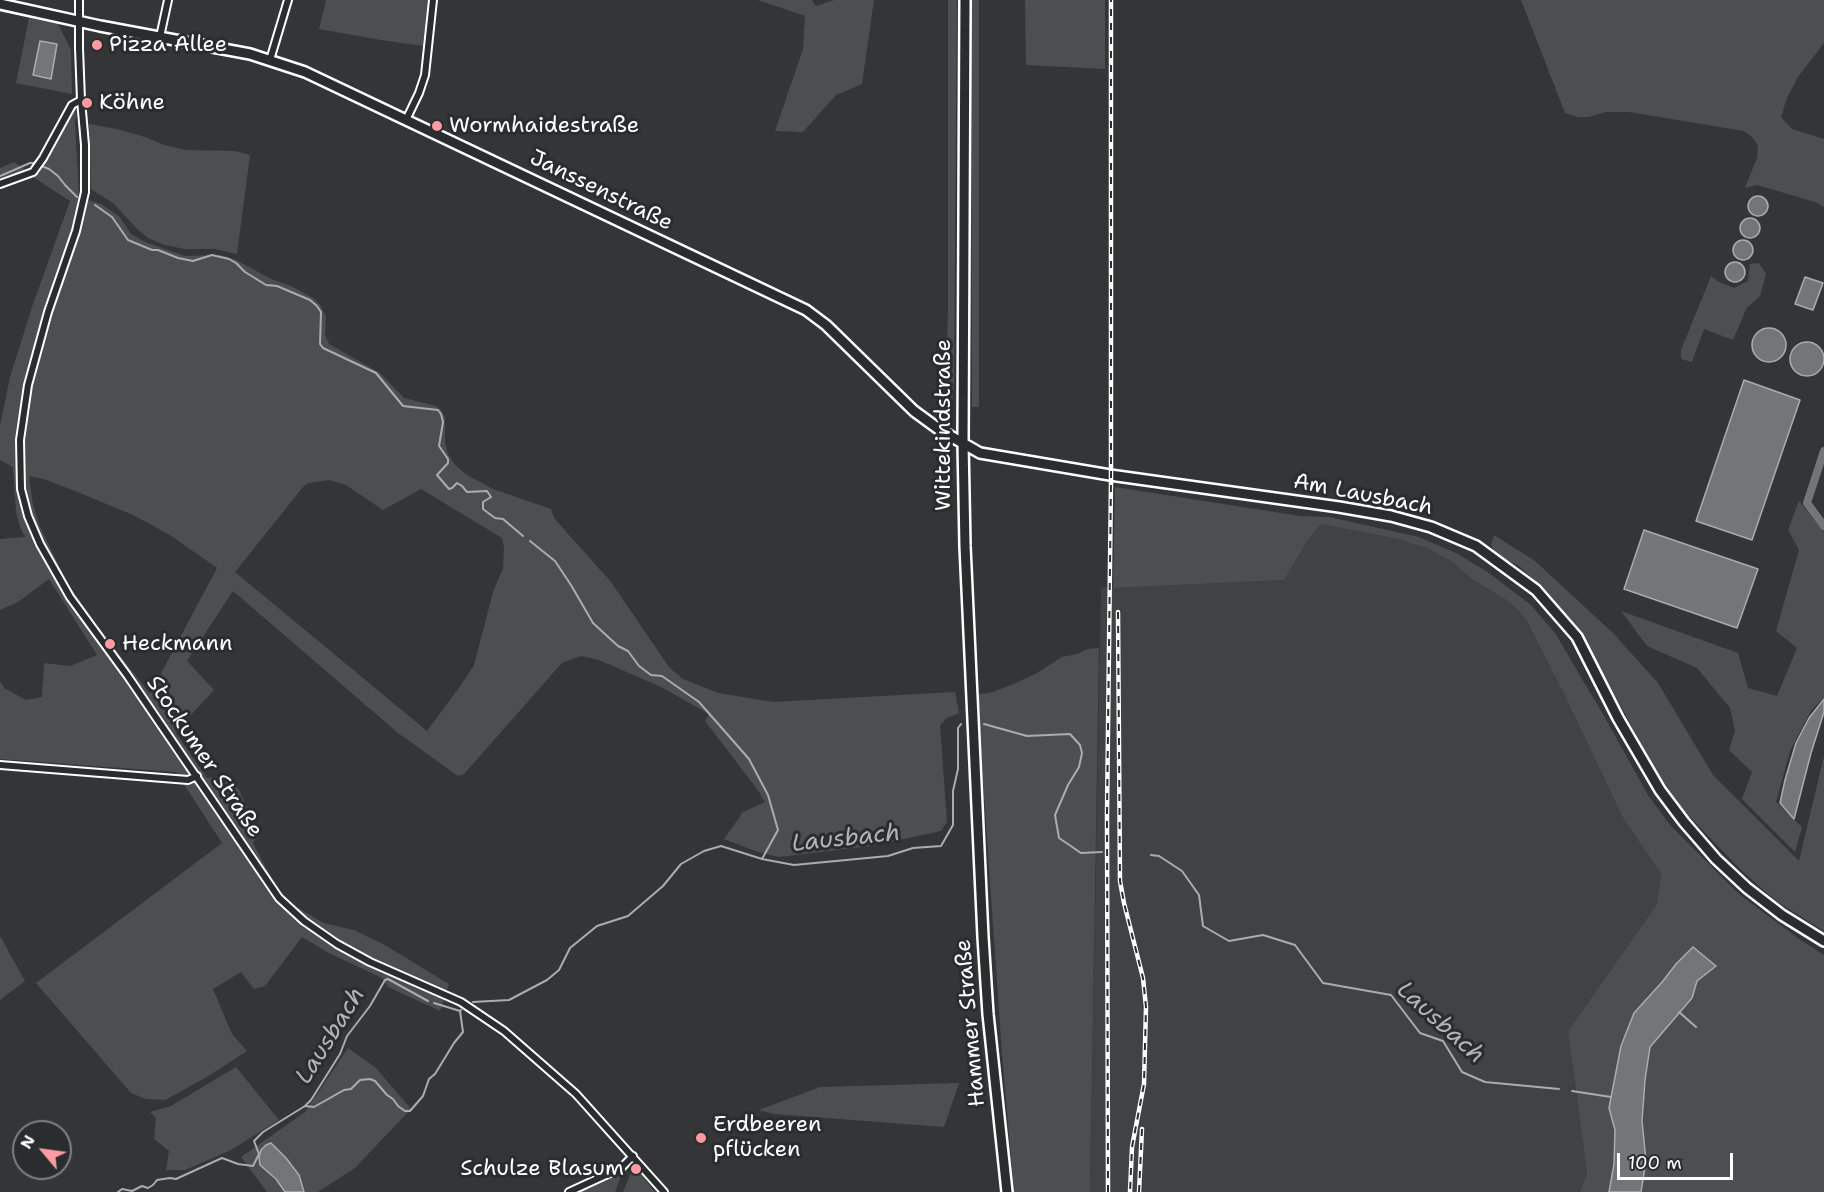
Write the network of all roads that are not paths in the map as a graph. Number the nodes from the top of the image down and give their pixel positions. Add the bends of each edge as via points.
1 (80, 0) edge
2 (168, 0) edge
3 (288, 0) edge
4 (433, 0) edge
5 (965, 0) edge
6 (0, 4) edge
7 (79, 21) junction
8 (160, 37) junction
9 (270, 60) junction
10 (81, 100) junction
11 (406, 120) junction
12 (0, 184) edge
13 (963, 443) junction
14 (0, 765) edge
15 (197, 776) junction
16 (978, 850) joint
17 (1824, 941) edge
18 (633, 1156) junction
19 (569, 1192) edge
20 (664, 1192) edge
21 (1007, 1192) edge

1 - 7 street, Stockumer Straße
2 - 8 street
3 - 9 street
4 - 11 street via 425,75
5 - 13 main road, Wittekindstraße
6 - 7 main road, Janssenstraße
7 - 8 main road, Janssenstraße
7 - 10 street, Stockumer Straße
8 - 9 main road, Janssenstraße
9 - 11 main road, Janssenstraße via 305,72
10 - 12 street via 72,105 35,171
10 - 15 street, Stockumer Straße via 85,192 28,385 20,440 21,489 33,529 70,597
11 - 13 main road, Janssenstraße via 806,310 914,411
13 - 16 main road, Wittekindstraße
13 - 17 main road, Am Lausbach via 994,457 1391,516 1476,546 1536,590 1577,638 1643,763 1716,859 1782,915
14 - 15 street via 188,780
15 - 18 street, Stockumer Straße via 268,884 304,921 353,954 481,1014 576,1094
16 - 21 main road, Hammer Straße via 988,1014
18 - 19 street via 621,1168
18 - 20 street, Stockumer Straße

